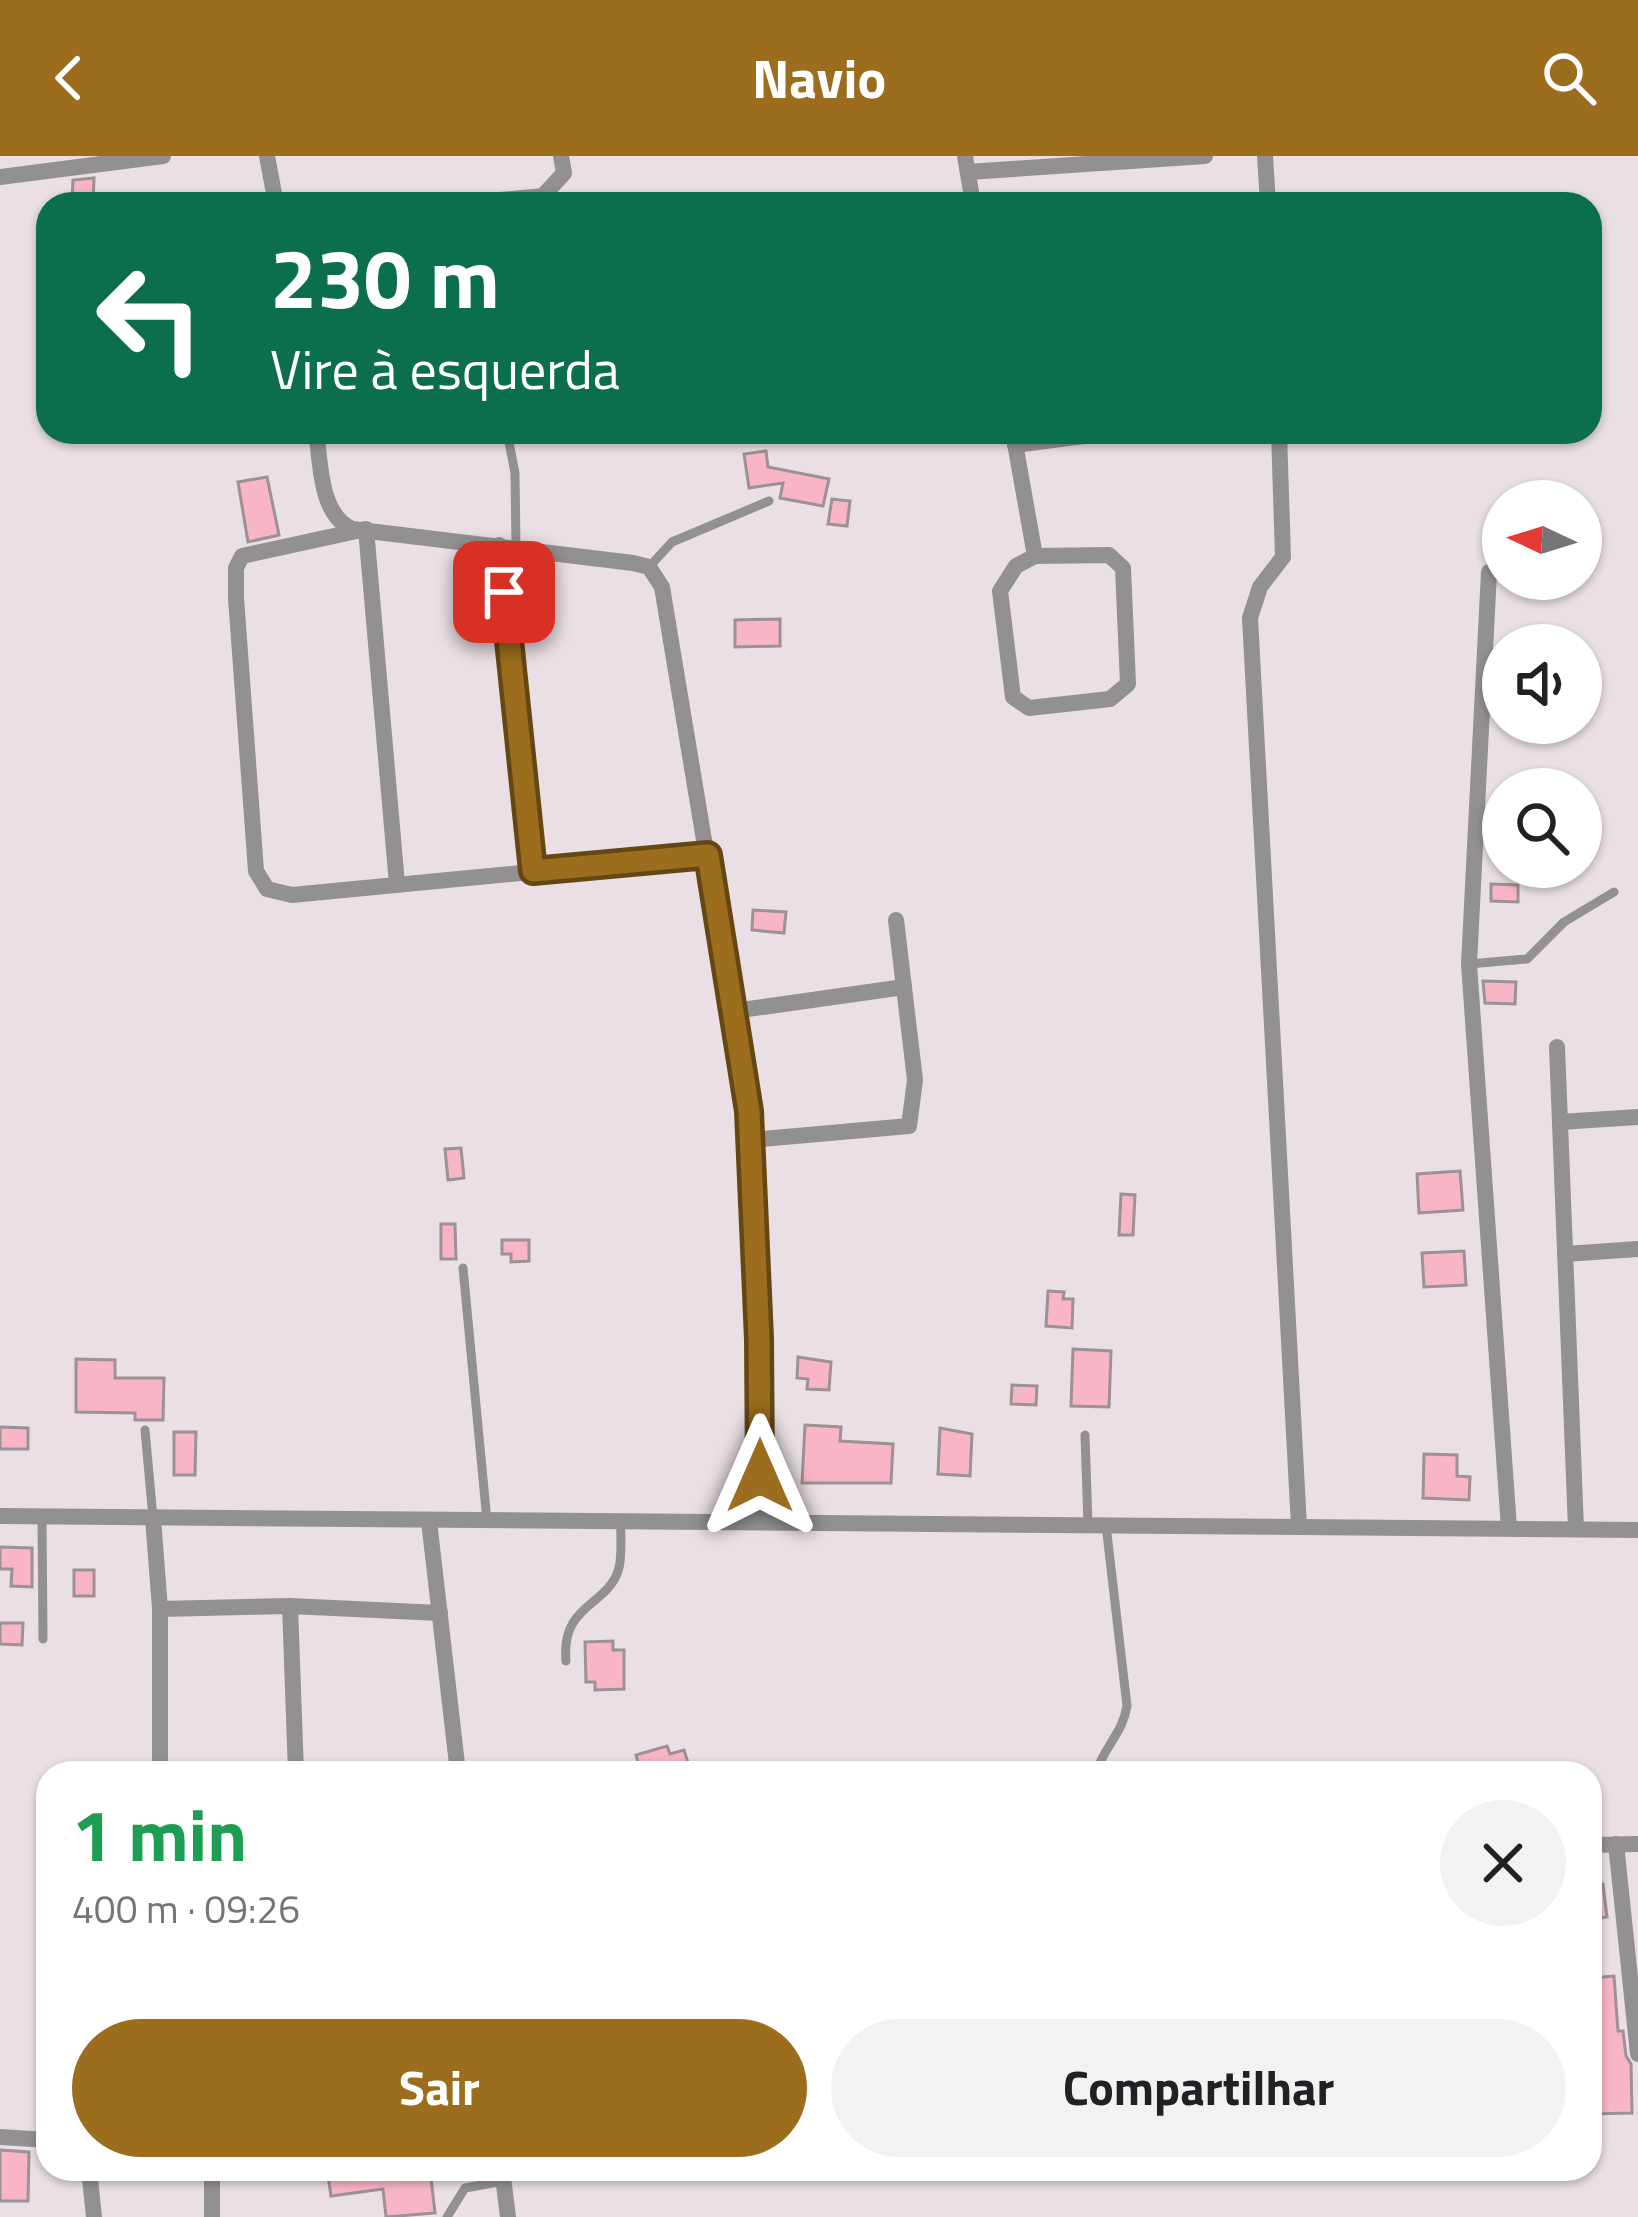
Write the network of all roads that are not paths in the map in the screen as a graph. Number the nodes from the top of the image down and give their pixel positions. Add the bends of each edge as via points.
1 (163, 156) edge
2 (267, 156) edge
3 (561, 156) edge
4 (1205, 156) edge
5 (1265, 156) edge
6 (966, 164) edge
7 (0, 177) edge
8 (274, 192) edge
9 (547, 192) edge
10 (1267, 192) edge
11 (319, 444) edge
12 (509, 444) edge
13 (1015, 444) edge
14 (1280, 444) edge
15 (770, 502) dead end
16 (366, 530) junction
17 (508, 546) junction
18 (1035, 556) junction
19 (649, 567) junction
20 (1488, 600) edge
21 (708, 855) junction
22 (533, 871) junction
23 (398, 884) junction
24 (1614, 892) dead end
25 (896, 920) dead end
26 (1469, 964) junction
27 (904, 987) junction
28 (734, 1011) junction
29 (1557, 1047) dead end
30 (1638, 1117) edge
31 (1560, 1122) junction
32 (750, 1140) junction
33 (1638, 1249) edge
34 (1565, 1254) junction
35 (463, 1268) dead end
36 (146, 1430) dead end
37 (1085, 1435) dead end
38 (0, 1516) edge
39 (42, 1517) junction
40 (153, 1518) junction
41 (429, 1521) junction
42 (487, 1522) junction
43 (621, 1522) junction
44 (760, 1522) junction
45 (1097, 1525) junction
46 (1299, 1526) junction
47 (1509, 1528) junction
48 (1576, 1529) junction
49 (1638, 1530) edge
50 (290, 1606) junction
51 (160, 1609) junction
52 (440, 1613) junction
53 (43, 1639) dead end
54 (566, 1661) dead end
55 (160, 1761) edge
56 (296, 1761) edge
57 (457, 1761) edge
58 (1100, 1761) edge
59 (1616, 1844) junction
60 (1638, 1844) edge
61 (1602, 1845) edge
62 (1638, 2054) edge
63 (0, 2138) edge
64 (36, 2140) edge
65 (90, 2181) edge
66 (212, 2181) edge
67 (485, 2181) edge
68 (504, 2181) edge
69 (94, 2217) edge
70 (212, 2217) edge
71 (447, 2217) edge
72 (508, 2217) edge

1 - 7 street
2 - 8 street
3 - 9 street via 564,173
4 - 6 street
5 - 10 street
11 - 16 street via 334,516
12 - 17 lane
13 - 18 street
14 - 46 street via 1283,557 1250,618
15 - 19 lane via 672,542
16 - 17 street
16 - 23 street
16 - 23 street via 255,550 236,568 256,871 268,889 292,895
17 - 19 street
17 - 22 street
18 - 18 street via 1109,555 1124,568 1129,684 1109,699 1029,708 1013,697 1000,591 1016,566
19 - 21 street via 662,587
20 - 26 street
21 - 22 street
21 - 28 street
22 - 23 street
24 - 26 lane via 1564,922 1527,959
25 - 27 street
26 - 47 street
27 - 28 street
27 - 32 street via 915,1080 909,1126
28 - 32 street
29 - 31 street
30 - 31 street
31 - 34 street
32 - 44 street
33 - 34 street
34 - 48 street
35 - 42 lane
36 - 40 lane
37 - 45 lane
38 - 39 street
39 - 40 street
39 - 53 lane
40 - 41 street
40 - 51 street
41 - 42 street
41 - 52 street
42 - 43 street
43 - 44 street
43 - 54 lane via 618,1573 573,1623
44 - 45 street
45 - 46 street
45 - 58 lane via 1127,1706
46 - 47 street
47 - 48 street
48 - 49 street
50 - 51 street
50 - 52 street
50 - 56 street
51 - 55 street
52 - 57 street
59 - 60 street
59 - 61 street
59 - 62 street
63 - 64 street
65 - 69 street
66 - 70 street
67 - 71 lane via 465,2188
68 - 72 street

